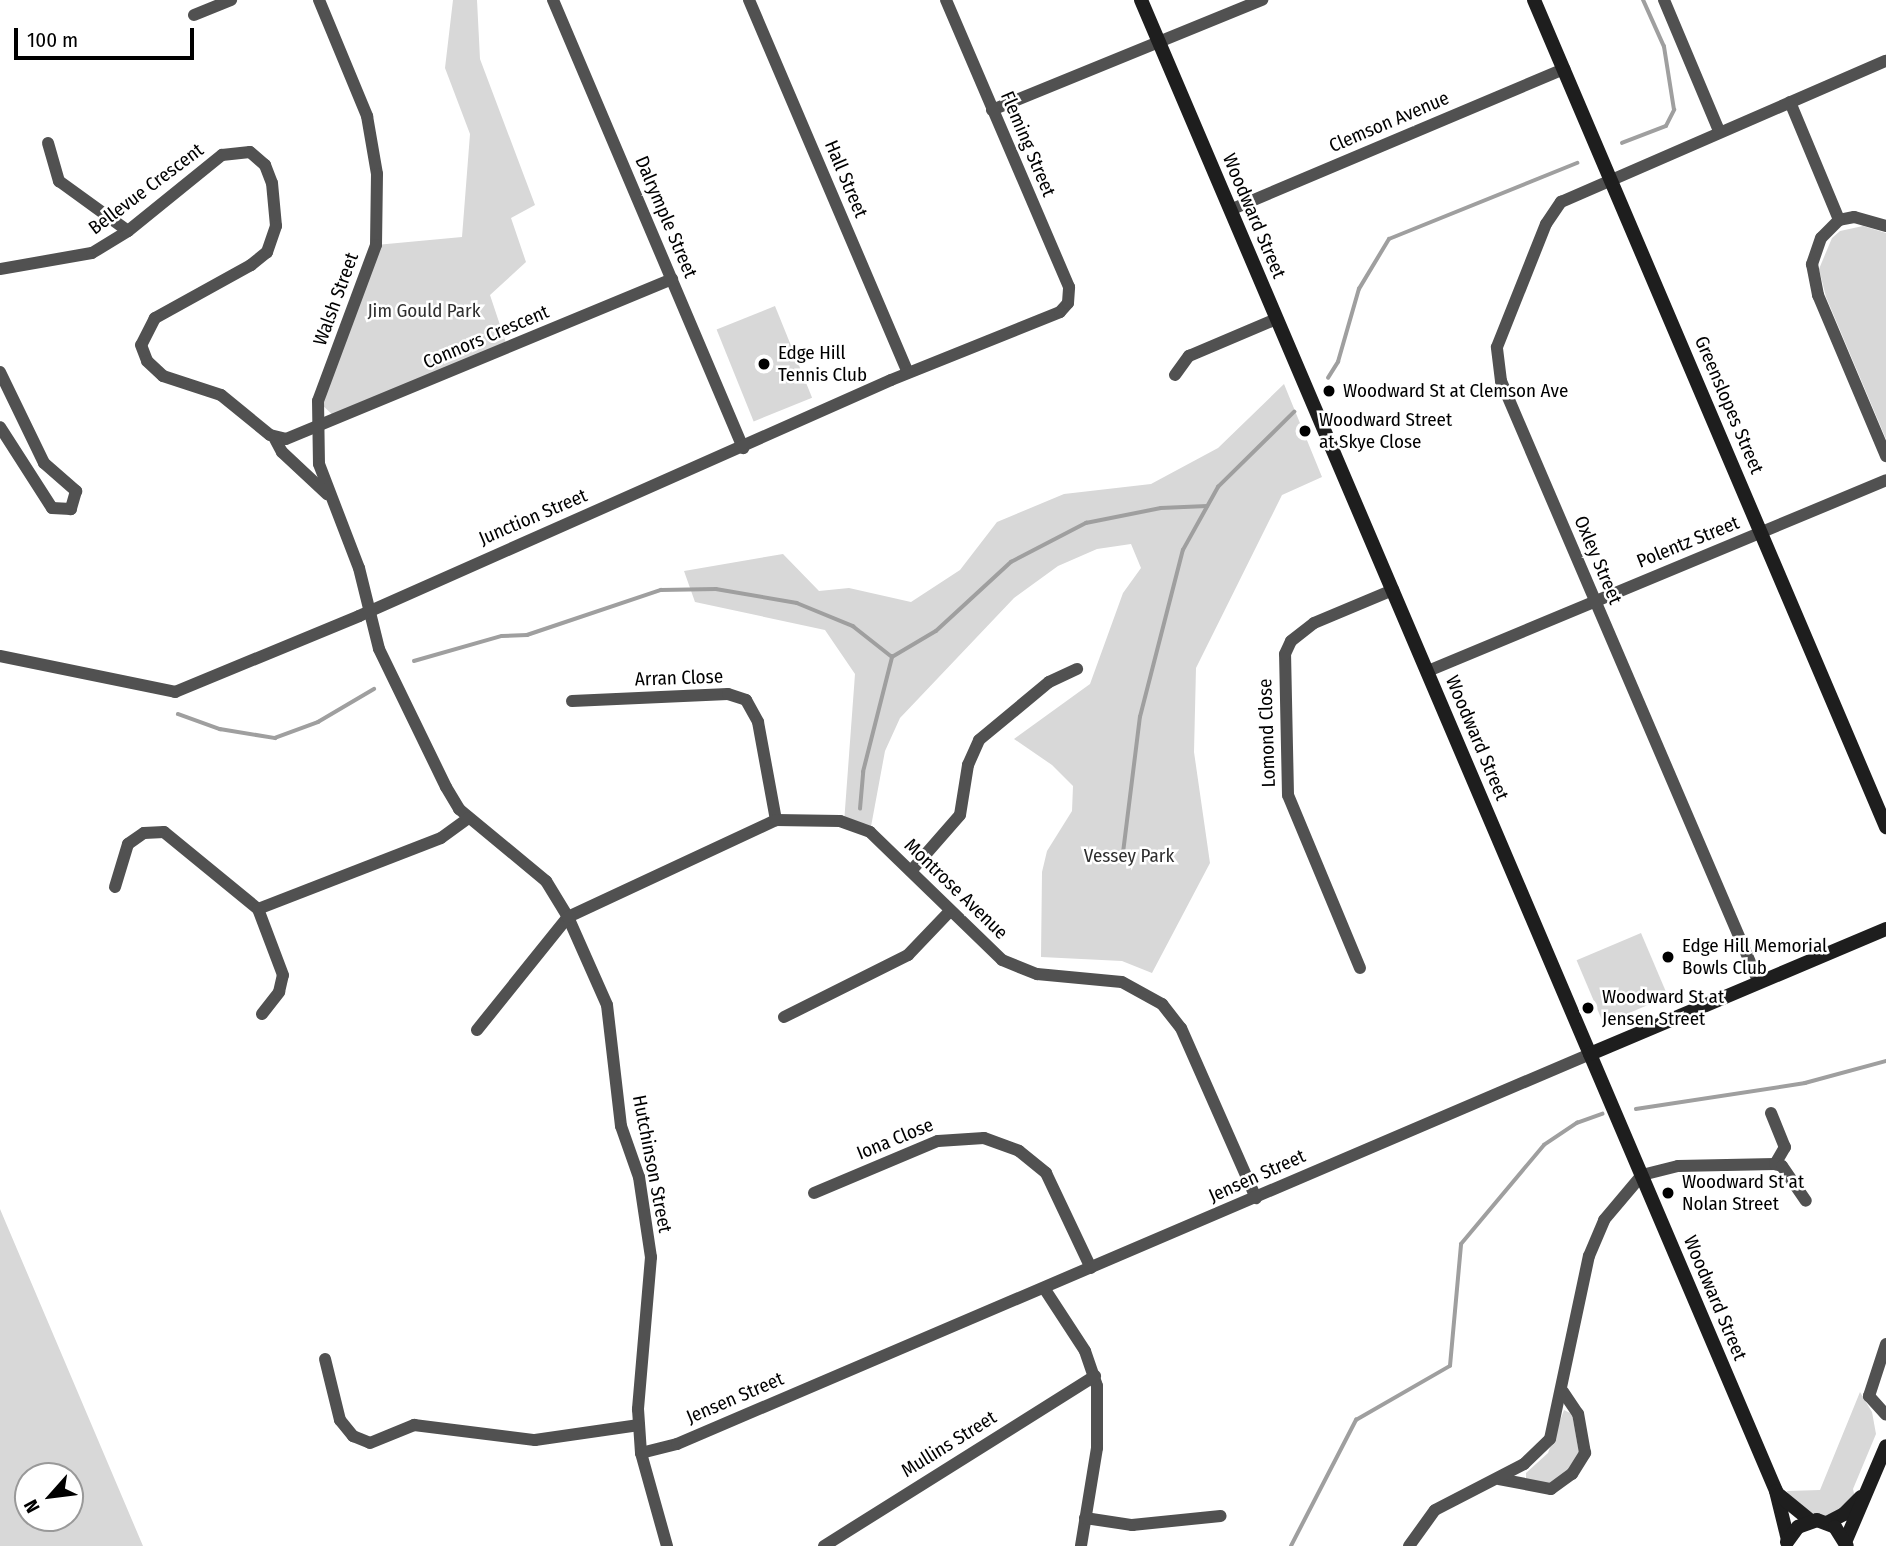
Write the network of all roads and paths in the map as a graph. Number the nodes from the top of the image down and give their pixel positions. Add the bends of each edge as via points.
1 (231, 0) edge
2 (318, 0) edge
3 (553, 0) edge
4 (749, 0) edge
5 (946, 0) edge
6 (1141, 0) edge
7 (1262, 0) edge
8 (1534, 0) edge
9 (1664, 0) edge
10 (194, 15) dead end
11 (1159, 44) junction
12 (1886, 61) edge
13 (1564, 69) junction
14 (1790, 102) junction
15 (992, 110) junction
16 (1719, 131) junction
17 (48, 143) dead end
18 (1610, 178) junction
19 (1230, 210) junction
20 (1839, 220) junction
21 (1886, 226) edge
22 (128, 231) junction
23 (0, 269) edge
24 (672, 279) junction
25 (1068, 303) joint
26 (1276, 319) junction
27 (0, 372) edge
28 (908, 373) junction
29 (1175, 375) dead end
30 (0, 427) edge
31 (316, 430) junction
32 (275, 439) junction
33 (743, 448) junction
34 (1886, 456) edge
35 (1886, 480) edge
36 (328, 494) junction
37 (1762, 532) junction
38 (1393, 590) junction
39 (1595, 601) junction
40 (369, 610) junction
41 (0, 656) edge
42 (1077, 669) dead end
43 (1428, 671) junction
44 (572, 701) dead end
45 (469, 818) junction
46 (776, 820) junction
47 (1886, 827) edge
48 (911, 871) junction
49 (115, 887) dead end
50 (258, 909) junction
51 (950, 911) junction
52 (568, 917) junction
53 (1886, 929) edge
54 (1360, 968) dead end
55 (1759, 984) junction
56 (262, 1014) dead end
57 (784, 1017) dead end
58 (477, 1030) dead end
59 (1590, 1054) junction
60 (1771, 1113) dead end
61 (1774, 1164) junction
62 (1642, 1175) junction
63 (814, 1193) dead end
64 (1256, 1198) junction
65 (1806, 1201) dead end
66 (1091, 1268) junction
67 (1044, 1288) junction
68 (1886, 1344) edge
69 (325, 1359) dead end
70 (1095, 1376) junction
71 (1563, 1392) junction
72 (1886, 1415) edge
73 (639, 1425) junction
74 (1886, 1446) edge
75 (641, 1453) junction
76 (1499, 1479) junction
77 (1870, 1485) junction
78 (1776, 1491) junction
79 (1221, 1516) dead end
80 (1085, 1518) junction
81 (1811, 1521) junction
82 (1827, 1522) junction
83 (1787, 1543) edge
84 (1847, 1543) edge
85 (667, 1546) edge
86 (824, 1546) edge
87 (1081, 1546) edge
88 (1409, 1546) edge

1 - 10 street
2 - 31 street, Walsh Street via 367,116 377,174 376,245 318,401
3 - 24 street, Dalrymple Street
4 - 28 street, Hall Street
5 - 15 street, Fleming Street
6 - 11 street, Woodward Street
7 - 11 street
8 - 13 street, Greenslopes Street
9 - 16 street
11 - 15 street
11 - 19 street, Woodward Street
12 - 14 street, Oxley Street
13 - 18 street, Greenslopes Street
13 - 19 street, Clemson Avenue
14 - 16 street, Oxley Street
14 - 20 street
15 - 25 street, Fleming Street via 1069,287
16 - 18 street, Oxley Street
17 - 22 street via 59,181
18 - 37 street, Greenslopes Street
18 - 39 street, Oxley Street via 1571,195 1553,211 1497,347 1501,381
19 - 26 street, Woodward Street
20 - 21 street via 1854,218
20 - 34 street via 1828,228 1814,252 1813,280
22 - 23 street, Bellevue Crescent via 80,258
22 - 32 street, Bellevue Crescent via 222,155 243,150 265,165 276,214 267,252 155,318 141,345 147,361 163,376 229,399
24 - 31 street, Connors Crescent
24 - 33 street, Dalrymple Street
25 - 28 street, Junction Street via 1052,317
26 - 29 street via 1189,356
26 - 38 street, Woodward Street
27 - 30 street via 44,463 76,491 71,509 52,508
28 - 33 street, Junction Street
31 - 32 street
31 - 36 street, Walsh Street via 318,464
32 - 36 street, Bellevue Crescent via 282,452
33 - 40 street, Junction Street
35 - 37 street, Polentz Street
36 - 40 street, Walsh Street via 359,568
37 - 39 street, Polentz Street
37 - 47 street, Greenslopes Street
38 - 43 street, Woodward Street
38 - 54 street, Lomond Close via 1301,631 1285,654 1283,668 1288,795
39 - 43 street, Polentz Street
39 - 55 street, Oxley Street
40 - 41 street, Junction Street via 175,692
40 - 45 street, Hutchinson Street via 379,649 446,788
42 - 48 street via 1049,682 979,740 968,765 960,816
43 - 59 street, Woodward Street
44 - 46 street, Arran Close via 728,694 746,700 758,722
45 - 50 street via 441,838
45 - 52 street, Hutchinson Street via 546,881
46 - 48 street, Montrose Avenue via 840,821 870,832
46 - 52 street, Montrose Avenue
48 - 51 street, Montrose Avenue
49 - 50 street via 128,844 144,833 164,832
50 - 56 street via 283,975 279,992
51 - 57 street via 908,955
51 - 64 street, Montrose Avenue via 987,948 1020,969 1122,982 1162,1004 1181,1028
52 - 58 street
52 - 73 street, Hutchinson Street via 607,1005 621,1126 639,1177 651,1256
53 - 55 street, Jensen Street
55 - 59 street, Jensen Street
59 - 62 street, Woodward Street
59 - 64 street, Jensen Street
60 - 61 street via 1785,1147
61 - 62 street via 1678,1166
61 - 65 street via 1783,1166
62 - 71 street via 1598,1233
62 - 78 street, Woodward Street
63 - 66 street, Iona Close via 938,1141 984,1138 1019,1151 1046,1173
64 - 66 street, Jensen Street
66 - 67 street, Jensen Street
67 - 70 street via 1073,1330
67 - 75 street, Jensen Street via 677,1444
68 - 72 street via 1869,1396
69 - 73 street via 340,1420 347,1432 370,1443 414,1425 535,1440
70 - 80 street via 1097,1448
70 - 86 street, Mullins Street
71 - 76 street via 1550,1439
71 - 76 street via 1578,1414 1585,1453 1572,1474 1551,1489
73 - 75 street, Hutchinson Street
74 - 77 street
75 - 85 street, Hutchinson Street
76 - 88 street via 1435,1510
77 - 82 street via 1844,1514
77 - 84 street
78 - 81 street, Woodward Street
78 - 83 street, Woodward Street
79 - 80 street via 1132,1525
80 - 87 street
81 - 82 street
81 - 83 street via 1798,1527
82 - 84 street

